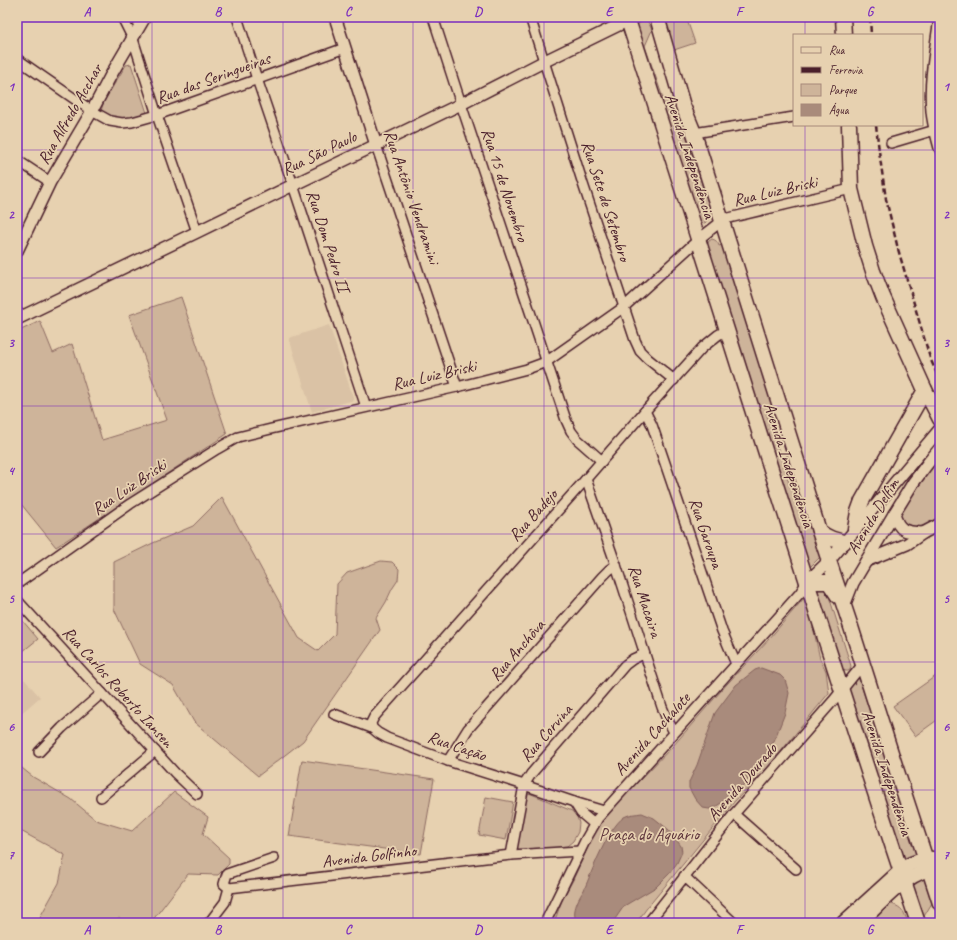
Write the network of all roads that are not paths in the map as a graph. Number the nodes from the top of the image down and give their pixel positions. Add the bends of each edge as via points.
1 (122, 17) edge
2 (145, 17) edge
3 (237, 17) edge
4 (335, 17) edge
5 (433, 17) edge
6 (530, 17) edge
7 (657, 17) edge
8 (843, 17) edge
9 (630, 18) edge
10 (940, 18) edge
11 (844, 34) edge
12 (133, 39) junction
13 (345, 48) junction
14 (17, 59) edge
15 (545, 61) junction
16 (257, 79) junction
17 (461, 104) junction
18 (92, 111) junction
19 (157, 115) junction
20 (793, 117) edge
21 (849, 126) edge
22 (935, 130) junction
23 (694, 133) junction
24 (891, 143) dead end
25 (376, 145) junction
26 (940, 148) edge
27 (17, 160) edge
28 (50, 182) junction
29 (293, 185) junction
30 (851, 189) junction
31 (722, 221) junction
32 (197, 232) junction
33 (21, 234) edge
34 (699, 239) junction
35 (17, 251) edge
36 (624, 307) junction
37 (17, 319) edge
38 (727, 330) junction
39 (546, 362) junction
40 (674, 380) junction
41 (457, 387) junction
42 (925, 390) junction
43 (366, 407) junction
44 (645, 411) junction
45 (937, 414) edge
46 (940, 429) edge
47 (940, 448) edge
48 (602, 461) junction
49 (586, 479) junction
50 (894, 514) junction
51 (940, 524) edge
52 (855, 529) junction
53 (819, 531) junction
54 (923, 533) junction
55 (844, 542) junction
56 (829, 561) junction
57 (866, 561) junction
58 (616, 565) junction
59 (807, 582) junction
60 (17, 584) edge
61 (17, 600) edge
62 (844, 606) junction
63 (644, 654) junction
64 (736, 664) junction
65 (863, 664) junction
66 (841, 691) junction
67 (102, 693) junction
68 (334, 714) dead end
69 (372, 728) junction
70 (674, 732) junction
71 (155, 751) junction
72 (39, 752) dead end
73 (448, 761) junction
74 (524, 785) junction
75 (197, 794) dead end
76 (101, 797) dead end
77 (574, 802) junction
78 (604, 811) junction
79 (734, 814) junction
80 (594, 824) junction
81 (580, 851) junction
82 (511, 855) junction
83 (274, 858) dead end
84 (940, 859) edge
85 (932, 866) edge
86 (796, 869) dead end
87 (684, 876) junction
88 (902, 876) junction
89 (229, 888) junction
90 (940, 903) edge
91 (209, 923) edge
92 (545, 923) edge
93 (648, 923) edge
94 (734, 923) edge
95 (843, 923) edge
96 (860, 923) edge
97 (918, 923) edge

1 - 12 street
2 - 12 street, Rua Alfredo Acchar
3 - 16 street, Rua Dom Pedro II
4 - 13 street, Rua Antônio Vendramini
5 - 17 street, Rua 15 de Novembro
6 - 15 street, Rua Sete de Setembro
7 - 23 main road, Avenida Independência
8 - 11 main road
9 - 15 street, Rua São Paulo
9 - 34 main road, Avenida Independência
10 - 22 street via 931,102
12 - 18 street, Rua Alfredo Acchar
12 - 19 street
13 - 16 street, Rua das Seringueiras
13 - 25 street, Rua Antônio Vendramini
14 - 18 street, Rua das Seringueiras
15 - 17 street, Rua São Paulo
15 - 36 street, Rua Sete de Setembro
16 - 19 street, Rua das Seringueiras
16 - 29 street, Rua Dom Pedro II
17 - 25 street, Rua São Paulo
17 - 39 street, Rua 15 de Novembro
18 - 19 street, Rua das Seringueiras via 122,123
18 - 28 street, Rua Alfredo Acchar
19 - 32 street
20 - 23 street
21 - 30 main road
22 - 24 street
22 - 26 street
23 - 31 main road, Avenida Independência
25 - 29 street, Rua São Paulo
25 - 41 street, Rua Antônio Vendramini
27 - 28 street
28 - 33 street, Rua Alfredo Acchar
29 - 32 street, Rua São Paulo
29 - 43 street, Rua Dom Pedro II
30 - 31 street, Rua Luiz Briski
30 - 42 main road via 873,271
31 - 34 street, Rua Luiz Briski
31 - 53 main road, Avenida Independência
32 - 37 street, Rua São Paulo
33 - 35 street, Rua Alfredo Acchar
34 - 36 street, Rua Luiz Briski
34 - 38 main road, Avenida Independência
36 - 39 street, Rua Luiz Briski
36 - 40 street, Rua Sete de Setembro via 640,351
38 - 40 street, Rua Badejo via 702,348
38 - 59 main road, Avenida Independência
39 - 41 street, Rua Luiz Briski
39 - 48 street, Rua 15 de Novembro via 571,431
40 - 44 street, Rua Badejo
41 - 43 street, Rua Luiz Briski
42 - 45 main road
42 - 52 main road via 862,501
43 - 60 street, Rua Luiz Briski via 238,438 130,504
44 - 48 street, Rua Badejo
44 - 64 street, Rua Garoupa via 722,631
46 - 52 street, Avenida Delfim
47 - 50 street, Avenida Delfim via 913,483
48 - 49 street, Rua Badejo
49 - 58 street, Rua Macaira
49 - 69 street, Rua Badejo via 374,717
50 - 54 street via 902,529
50 - 57 street, Avenida Delfim
51 - 54 street
52 - 55 street, Avenida Delfim
53 - 55 main road via 824,536
53 - 56 main road, Avenida Independência
54 - 57 street via 907,544
55 - 56 street, Avenida Delfim
56 - 59 street, Avenida Delfim
56 - 62 main road, Avenida Independência
57 - 62 street, Avenida Delfim via 853,583
58 - 63 street, Rua Macaira
58 - 73 street, Rua Anchôva via 602,577 468,729
59 - 62 main road via 827,582
59 - 64 street, Avenida Cachalote
59 - 66 main road, Avenida Independência
61 - 67 street, Rua Carlos Roberto Iansen
62 - 65 main road, Avenida Independência
63 - 70 street, Rua Macaira
63 - 74 street, Rua Corvina via 625,665
64 - 70 street, Avenida Cachalote
65 - 66 street, Avenida Dourado
65 - 85 main road, Avenida Independência via 894,762
66 - 79 street, Avenida Dourado
66 - 88 main road, Avenida Independência
67 - 71 street, Rua Carlos Roberto Iansen
67 - 72 street
68 - 69 street, Rua Cação
69 - 73 street, Rua Cação via 387,738
70 - 78 street, Avenida Cachalote
71 - 75 street, Rua Carlos Roberto Iansen
71 - 76 street
73 - 74 street, Rua Cação
74 - 77 street, Rua Cação
74 - 82 street, Rua Corvina
77 - 78 street, Rua Cação
77 - 80 street via 581,813
78 - 80 street, Avenida Cachalote
79 - 86 street
79 - 87 street, Avenida Dourado
80 - 81 street, Avenida Cachalote
81 - 82 street, Avenida Golfinho
81 - 92 street, Avenida Cachalote
82 - 89 street, Avenida Golfinho
83 - 89 street via 227,874 224,884
84 - 85 main road
85 - 88 main road via 921,872
85 - 90 main road, Avenida Independência
87 - 93 street, Avenida Dourado
87 - 94 street
88 - 95 main road
88 - 96 main road
88 - 97 main road, Avenida Independência
89 - 91 street via 226,902

